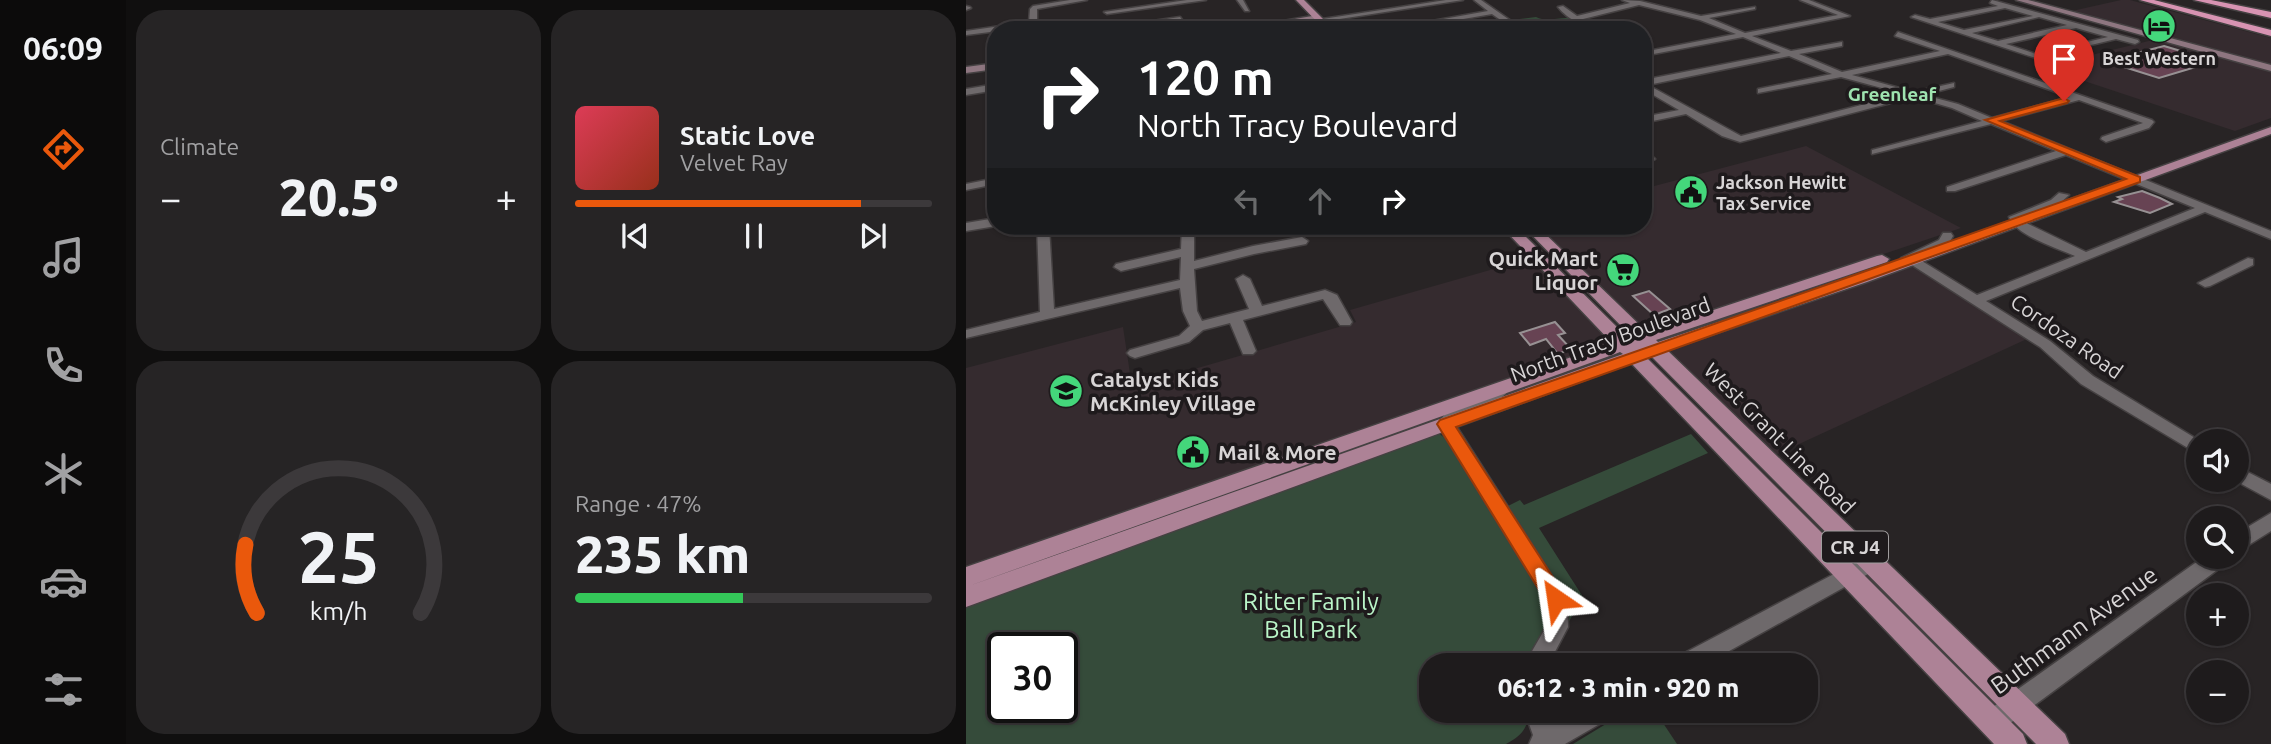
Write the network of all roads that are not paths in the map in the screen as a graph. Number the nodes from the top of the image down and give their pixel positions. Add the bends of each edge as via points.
1 (1077, 0) edge
2 (1084, 0) edge
3 (1203, 0) edge
4 (1240, 0) edge
5 (1287, 0) edge
6 (1300, 0) edge
7 (1448, 0) edge
8 (1460, 0) edge
9 (1477, 0) edge
10 (1625, 0) edge
11 (1655, 0) edge
12 (1804, 0) edge
13 (2020, 0) edge
14 (2144, 0) edge
15 (2159, 0) edge
16 (2186, 0) edge
17 (2198, 0) edge
18 (1172, 2) edge
19 (1992, 2) dead end
20 (1637, 4) junction
21 (2006, 6) junction
22 (1562, 7) dead end
23 (1754, 8) dead end
24 (1247, 10) dead end
25 (1107, 12) dead end
26 (1491, 12) junction
27 (2040, 16) junction
28 (1915, 17) dead end
29 (2271, 17) edge
30 (1577, 18) junction
31 (1702, 18) junction
32 (2085, 18) junction
33 (1180, 19) joint
34 (1313, 19) junction
35 (1437, 20) joint
36 (1033, 21) edge
37 (1165, 21) edge
38 (1299, 21) edge
39 (1302, 21) edge
40 (1316, 21) edge
41 (1430, 21) edge
42 (1506, 21) edge
43 (1583, 21) edge
44 (1930, 21) junction
45 (1675, 22) dead end
46 (2064, 22) junction
47 (2076, 26) junction
48 (2271, 26) edge
49 (987, 31) edge
50 (1963, 32) junction
51 (966, 33) edge
52 (2271, 33) edge
53 (1898, 34) dead end
54 (1745, 35) junction
55 (2116, 37) junction
56 (2135, 42) dead end
57 (1839, 44) dead end
58 (1998, 44) junction
59 (1652, 52) edge
60 (1950, 52) junction
61 (1789, 54) junction
62 (2037, 56) junction
63 (2057, 63) dead end
64 (987, 66) edge
65 (2271, 68) edge
66 (966, 69) edge
67 (1840, 74) junction
68 (1652, 82) edge
69 (1951, 85) dead end
70 (987, 88) edge
71 (1652, 90) edge
72 (966, 92) edge
73 (1761, 92) dead end
74 (1916, 94) junction
75 (2081, 97) junction
76 (1687, 111) junction
77 (1652, 118) edge
78 (1990, 120) junction
79 (2271, 121) edge
80 (2271, 130) edge
81 (2106, 139) dead end
82 (1876, 152) dead end
83 (2067, 152) junction
84 (2122, 174) junction
85 (2136, 179) junction
86 (987, 183) edge
87 (966, 187) edge
88 (1951, 189) dead end
89 (2063, 195) junction
90 (2206, 208) junction
91 (2017, 223) junction
92 (987, 224) edge
93 (966, 227) edge
94 (1043, 235) edge
95 (1190, 235) edge
96 (1518, 235) edge
97 (1538, 235) edge
98 (2271, 235) edge
99 (1947, 236) junction
100 (1302, 241) dead end
101 (1186, 252) junction
102 (2084, 256) junction
103 (1910, 261) junction
104 (2248, 262) dead end
105 (1121, 267) dead end
106 (1243, 279) dead end
107 (1188, 280) junction
108 (2205, 283) dead end
109 (1975, 300) junction
110 (1125, 306) dead end
111 (1257, 311) junction
112 (1047, 314) junction
113 (1235, 317) junction
114 (1345, 322) dead end
115 (1198, 327) junction
116 (966, 334) edge
117 (1640, 346) junction
118 (1248, 352) dead end
119 (1135, 353) dead end
120 (1503, 388) junction
121 (1446, 424) junction
122 (2186, 441) edge
123 (2249, 480) edge
124 (2271, 493) edge
125 (2271, 521) edge
126 (2249, 536) edge
127 (1871, 563) junction
128 (2203, 569) edge
129 (1848, 574) junction
130 (966, 577) edge
131 (966, 597) edge
132 (1543, 653) edge
133 (1704, 653) edge
134 (2015, 705) junction
135 (1992, 722) junction
136 (1540, 723) edge
137 (1579, 723) edge
138 (1546, 743) edge
139 (2013, 744) edge
140 (2055, 744) edge

1 - 2 street
1 - 36 street via 1035,7
3 - 18 street
4 - 24 street
5 - 34 main road
6 - 34 main road
7 - 34 street
8 - 34 street
9 - 26 street
10 - 20 street
11 - 20 street
12 - 54 street via 1846,16
13 - 32 street
14 - 52 highway
15 - 48 highway
16 - 29 highway
17 - 29 highway
18 - 25 street
18 - 33 street
19 - 21 street
20 - 30 street
20 - 31 street
21 - 27 street
21 - 44 street
22 - 30 street
23 - 31 street
26 - 35 street
26 - 42 street
27 - 46 street
27 - 50 street
28 - 44 street
30 - 43 street
31 - 45 street
31 - 54 street
32 - 46 street
32 - 65 street
33 - 37 street
34 - 38 street
34 - 39 street
34 - 40 main road
35 - 41 street
44 - 50 street
46 - 47 street
47 - 55 street
47 - 58 street
49 - 51 street
50 - 58 street
53 - 60 street
54 - 59 street
54 - 61 street
55 - 56 street
55 - 62 street
57 - 61 street
58 - 62 street
60 - 67 street
60 - 75 street
61 - 67 street
61 - 68 street
62 - 63 street
64 - 66 street
67 - 73 street
67 - 74 street
69 - 74 street
70 - 72 street
71 - 76 street
74 - 76 street via 1740,139
74 - 78 street
75 - 78 street
75 - 81 street via 2149,124
76 - 77 street
78 - 82 street
78 - 83 street
79 - 84 main road, North Tracy Boulevard
80 - 85 main road, North Tracy Boulevard
83 - 84 street
83 - 88 street
84 - 85 street
84 - 89 main road, North Tracy Boulevard
85 - 90 street
85 - 91 main road, North Tracy Boulevard
86 - 87 street
89 - 91 street via 2015,217
89 - 99 main road, North Tracy Boulevard
90 - 98 street
90 - 102 street
91 - 102 street
91 - 103 main road, North Tracy Boulevard
92 - 93 street
94 - 112 street
95 - 101 street
96 - 117 main road, West Grant Line Road / CR J4
97 - 117 main road, West Grant Line Road / CR J4
99 - 103 street via 1944,242 1908,257
99 - 117 main road, North Tracy Boulevard
100 - 107 street
101 - 105 street
101 - 107 street
102 - 109 street
103 - 109 street, Cordoza Road
103 - 117 main road, North Tracy Boulevard
104 - 108 street
106 - 111 street
107 - 110 street
107 - 112 street
107 - 115 street via 1190,311
109 - 122 street, Cordoza Road via 2045,344 2087,380
111 - 113 street
111 - 114 street via 1325,294
112 - 116 street
113 - 115 street
113 - 118 street
115 - 119 street via 1184,339
117 - 120 main road, North Tracy Boulevard
117 - 121 main road, North Tracy Boulevard
117 - 127 main road, West Grant Line Road / CR J4
117 - 129 main road, West Grant Line Road / CR J4
120 - 121 street via 1492,399 1455,413
120 - 130 main road, North Tracy Boulevard
121 - 131 main road, North Tracy Boulevard
121 - 132 street via 1556,599 1559,627
123 - 124 street
125 - 126 street
127 - 129 street
127 - 134 main road, West Grant Line Road / CR J4
128 - 134 street, Buthmann Avenue
129 - 133 street
129 - 135 main road, West Grant Line Road / CR J4
134 - 135 street, Buthmann Avenue
134 - 140 main road, West Grant Line Road / CR J4
135 - 139 main road, West Grant Line Road / CR J4
136 - 138 street
137 - 138 street

